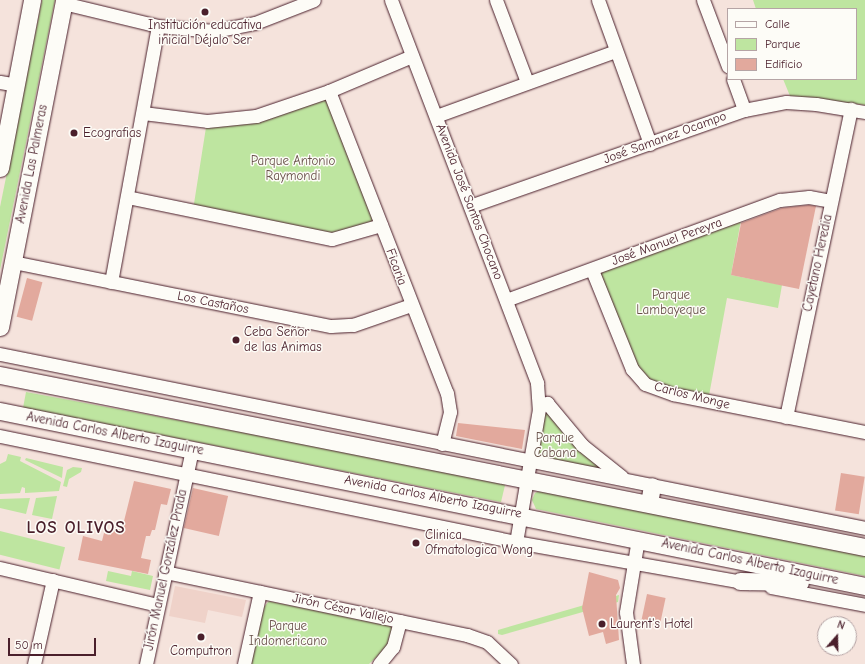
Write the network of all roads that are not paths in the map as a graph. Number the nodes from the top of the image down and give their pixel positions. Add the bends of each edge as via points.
1 (30, 0) edge
2 (314, 0) edge
3 (391, 0) edge
4 (496, 0) edge
5 (598, 0) edge
6 (703, 0) edge
7 (64, 2) edge
8 (158, 26) junction
9 (616, 50) junction
10 (412, 56) junction
11 (727, 63) edge
12 (733, 80) edge
13 (0, 82) edge
14 (527, 82) junction
15 (17, 85) junction
16 (329, 91) junction
17 (851, 109) junction
18 (744, 110) junction
19 (865, 112) edge
20 (143, 113) junction
21 (436, 116) junction
22 (650, 144) junction
23 (0, 168) edge
24 (127, 197) junction
25 (831, 201) junction
26 (470, 206) junction
27 (381, 225) junction
28 (13, 262) junction
29 (592, 270) junction
30 (111, 282) junction
31 (506, 300) junction
32 (410, 305) junction
33 (0, 327) edge
34 (0, 354) edge
35 (0, 375) edge
36 (540, 406) junction
37 (0, 411) edge
38 (786, 417) junction
39 (865, 432) edge
40 (0, 436) edge
41 (442, 444) junction
42 (192, 449) junction
43 (531, 461) junction
44 (186, 476) junction
45 (528, 478) junction
46 (635, 482) junction
47 (652, 486) junction
48 (649, 503) junction
49 (522, 515) junction
50 (865, 528) edge
51 (638, 539) junction
52 (865, 539) edge
53 (516, 542) junction
54 (842, 542) junction
55 (865, 547) edge
56 (634, 564) junction
57 (0, 568) edge
58 (165, 572) junction
59 (53, 580) junction
60 (833, 580) junction
61 (740, 581) junction
62 (865, 586) edge
63 (260, 592) junction
64 (158, 605) junction
65 (865, 605) edge
66 (400, 621) junction
67 (34, 664) edge
68 (146, 664) edge
69 (244, 664) edge
70 (379, 664) edge
71 (511, 664) edge
72 (633, 664) edge

1 - 15 main road
2 - 8 street via 255,23 225,30
3 - 10 street, Avenida José Santos Chocano
4 - 14 street
5 - 9 street
6 - 11 street
7 - 8 street
7 - 28 main road, Avenida Las Palmeras
8 - 20 street
9 - 14 street
9 - 22 street
10 - 16 street
10 - 21 street, Avenida José Santos Chocano
12 - 18 street
13 - 15 street
14 - 21 street
15 - 23 main road
16 - 20 street via 272,112 234,119 207,121
16 - 27 street, Ficaria
17 - 18 street, José Samanez Ocampo via 786,102
17 - 19 street, José Samanez Ocampo
17 - 25 street, Cayetano Heredia
18 - 22 street, José Samanez Ocampo
20 - 24 street
21 - 26 street, Avenida José Santos Chocano
22 - 26 street, José Samanez Ocampo
24 - 27 street via 332,239
24 - 30 street
25 - 29 street, José Manuel Pereyra via 809,197 780,200
25 - 38 street, Cayetano Heredia
26 - 31 street, Avenida José Santos Chocano
27 - 32 street, Ficaria
28 - 30 street, Los Castaños
28 - 33 main road, Avenida Las Palmeras
29 - 31 street, José Manuel Pereyra
29 - 38 street, Carlos Monge via 632,369 641,381 668,393
30 - 32 street, Los Castaños via 331,326 353,326
31 - 36 street, Avenida José Santos Chocano via 537,383
32 - 41 street, Ficaria via 448,398 450,412
34 - 41 street
35 - 45 main road
36 - 43 street, Avenida José Santos Chocano
36 - 46 street via 548,403 592,455 611,470
37 - 42 main road, Avenida Carlos Alberto Izaguirre
38 - 39 street, Carlos Monge
40 - 44 street, Avenida Carlos Alberto Izaguirre
41 - 43 street
42 - 44 street, Jirón Manuel González Prada
42 - 49 main road, Avenida Carlos Alberto Izaguirre
43 - 45 street, Avenida José Santos Chocano
43 - 46 street
44 - 53 street, Avenida Carlos Alberto Izaguirre
44 - 58 street, Jirón Manuel González Prada
45 - 48 main road
45 - 49 street, Avenida José Santos Chocano
46 - 47 street
47 - 48 main road
47 - 50 street
48 - 54 main road
49 - 51 main road, Avenida Carlos Alberto Izaguirre
49 - 53 street, Avenida José Santos Chocano
51 - 56 street
51 - 60 main road, Avenida Carlos Alberto Izaguirre
52 - 54 main road
53 - 56 street, Avenida Carlos Alberto Izaguirre
54 - 55 main road
56 - 61 street, Avenida Carlos Alberto Izaguirre
56 - 72 street via 626,612
57 - 59 street
58 - 63 street, Jirón César Vallejo
58 - 64 street, Jirón Manuel González Prada
59 - 64 street
59 - 67 street
60 - 61 main road via 816,583
60 - 62 main road, Avenida Carlos Alberto Izaguirre
61 - 65 street, Avenida Carlos Alberto Izaguirre
63 - 66 street, Jirón César Vallejo
63 - 69 street
64 - 68 street, Jirón Manuel González Prada
66 - 70 street via 393,647
66 - 71 street, Jirón César Vallejo via 478,638 496,648

